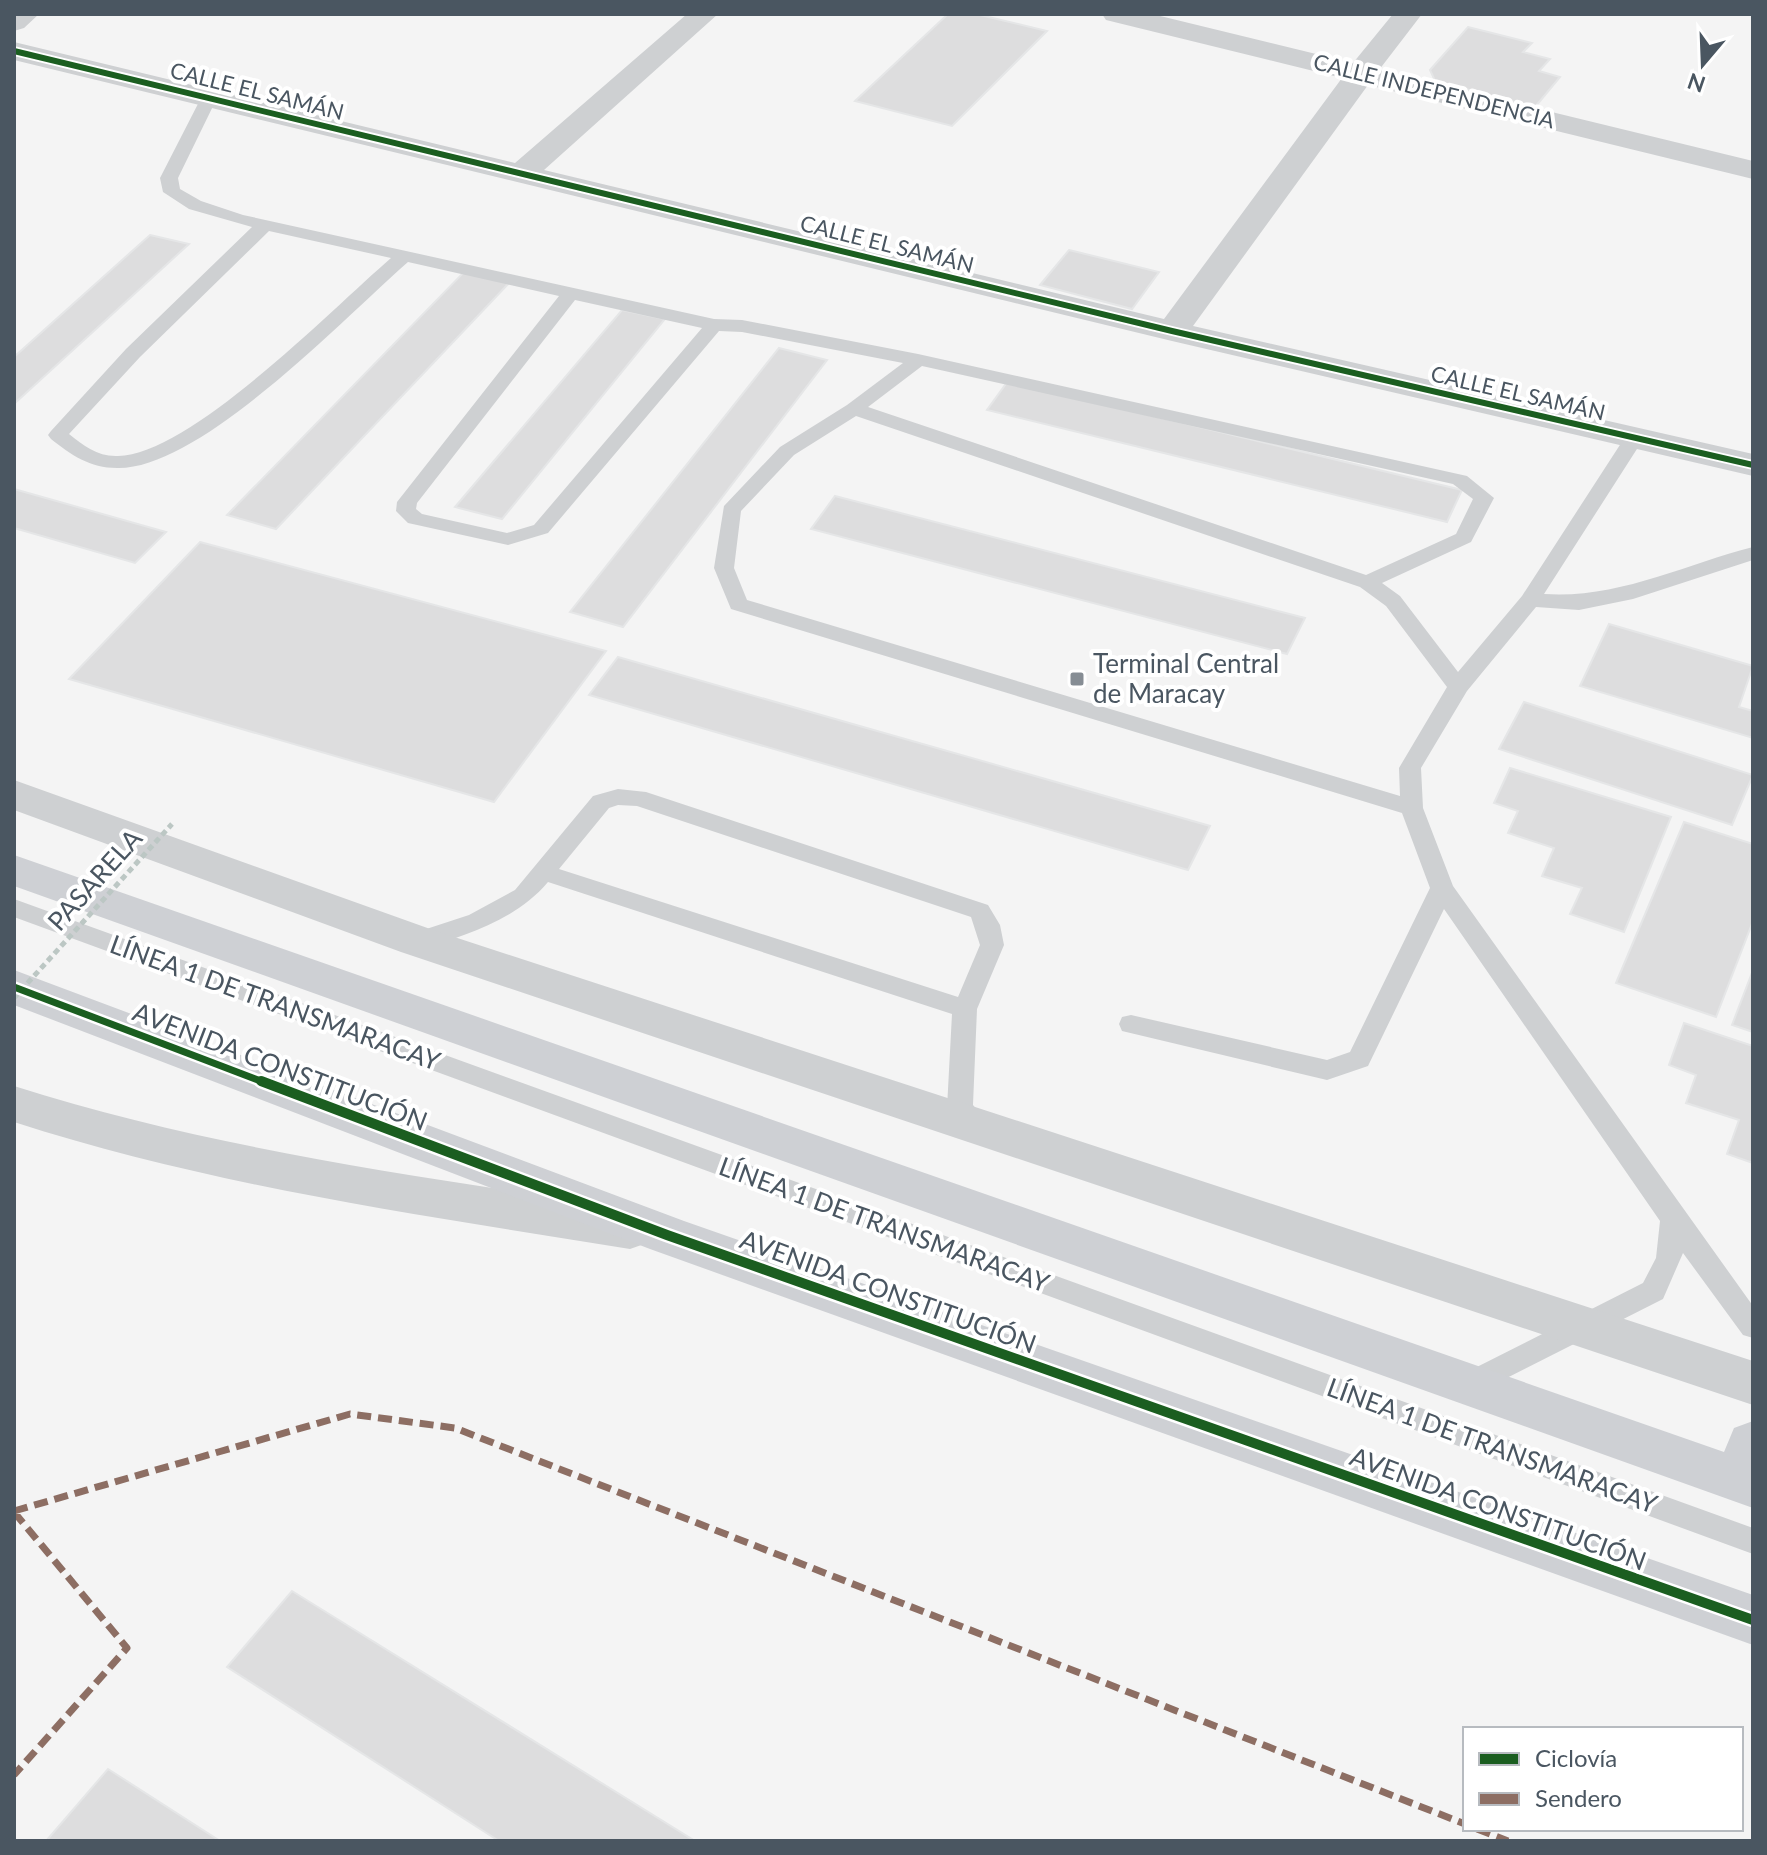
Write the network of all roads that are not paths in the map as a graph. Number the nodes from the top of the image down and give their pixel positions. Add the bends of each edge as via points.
1 (25, 14) edge
2 (704, 14) edge
3 (1116, 14) edge
4 (1408, 14) edge
5 (14, 22) edge
6 (14, 51) edge
7 (1361, 73) junction
8 (209, 98) junction
9 (1753, 170) edge
10 (521, 174) junction
11 (265, 225) junction
12 (404, 256) junction
13 (571, 293) junction
14 (714, 325) junction
15 (1172, 331) junction
16 (918, 360) junction
17 (854, 409) junction
18 (1634, 438) junction
19 (1753, 465) edge
20 (1753, 553) edge
21 (1367, 582) junction
22 (1530, 600) junction
23 (1458, 687) junction
24 (14, 794) edge
25 (1412, 808) junction
26 (14, 870) edge
27 (542, 872) junction
28 (1442, 888) junction
29 (14, 908) edge
30 (417, 941) junction
31 (14, 987) edge
32 (965, 1009) junction
33 (1131, 1024) dead end
34 (14, 1104) edge
35 (979, 1128) junction
36 (1673, 1219) junction
37 (667, 1235) junction
38 (1588, 1326) junction
39 (1753, 1327) edge
40 (1753, 1383) edge
41 (1469, 1384) junction
42 (1748, 1470) edge
43 (1753, 1541) edge
44 (1753, 1620) edge

1 - 5 street
2 - 10 street
3 - 7 street, CALLE INDEPENDENCIA
4 - 7 street
6 - 8 street, CALLE EL SAMÁN
7 - 9 street, CALLE INDEPENDENCIA
7 - 15 street
8 - 10 street, CALLE EL SAMÁN
8 - 11 lane via 169,178 172,192 195,205
10 - 15 street, CALLE EL SAMÁN
11 - 12 lane
11 - 12 lane via 133,353 58,435 71,449 93,459 131,460 163,452 211,426
12 - 13 lane
13 - 14 lane
13 - 14 lane via 407,502 406,511 415,519 508,539 541,529
14 - 16 lane
15 - 18 street, CALLE EL SAMÁN
16 - 17 lane
16 - 21 lane via 1460,480 1484,498 1464,538
17 - 21 lane
17 - 25 lane via 787,451 731,510 724,568 738,604
18 - 19 street, CALLE EL SAMÁN
18 - 22 lane
20 - 22 lane via 1633,592 1579,603
21 - 23 lane via 1393,601
22 - 23 lane
23 - 25 lane via 1410,768
24 - 30 street
25 - 28 lane
26 - 41 street
27 - 30 lane via 523,896 477,921
27 - 32 lane
27 - 32 lane via 601,802 638,798 980,911 992,945
28 - 33 lane via 1359,1059 1327,1070
28 - 36 lane
29 - 43 lane, LÍNEA 1 DE TRANSMARACAY
30 - 35 street
31 - 37 street, AVENIDA CONSTITUCIÓN
32 - 35 lane via 960,1108
34 - 37 street via 94,1132 216,1163
35 - 38 street
36 - 38 lane via 1669,1258 1653,1291
36 - 39 lane
37 - 44 street, AVENIDA CONSTITUCIÓN
38 - 40 street
38 - 41 lane
41 - 42 street

